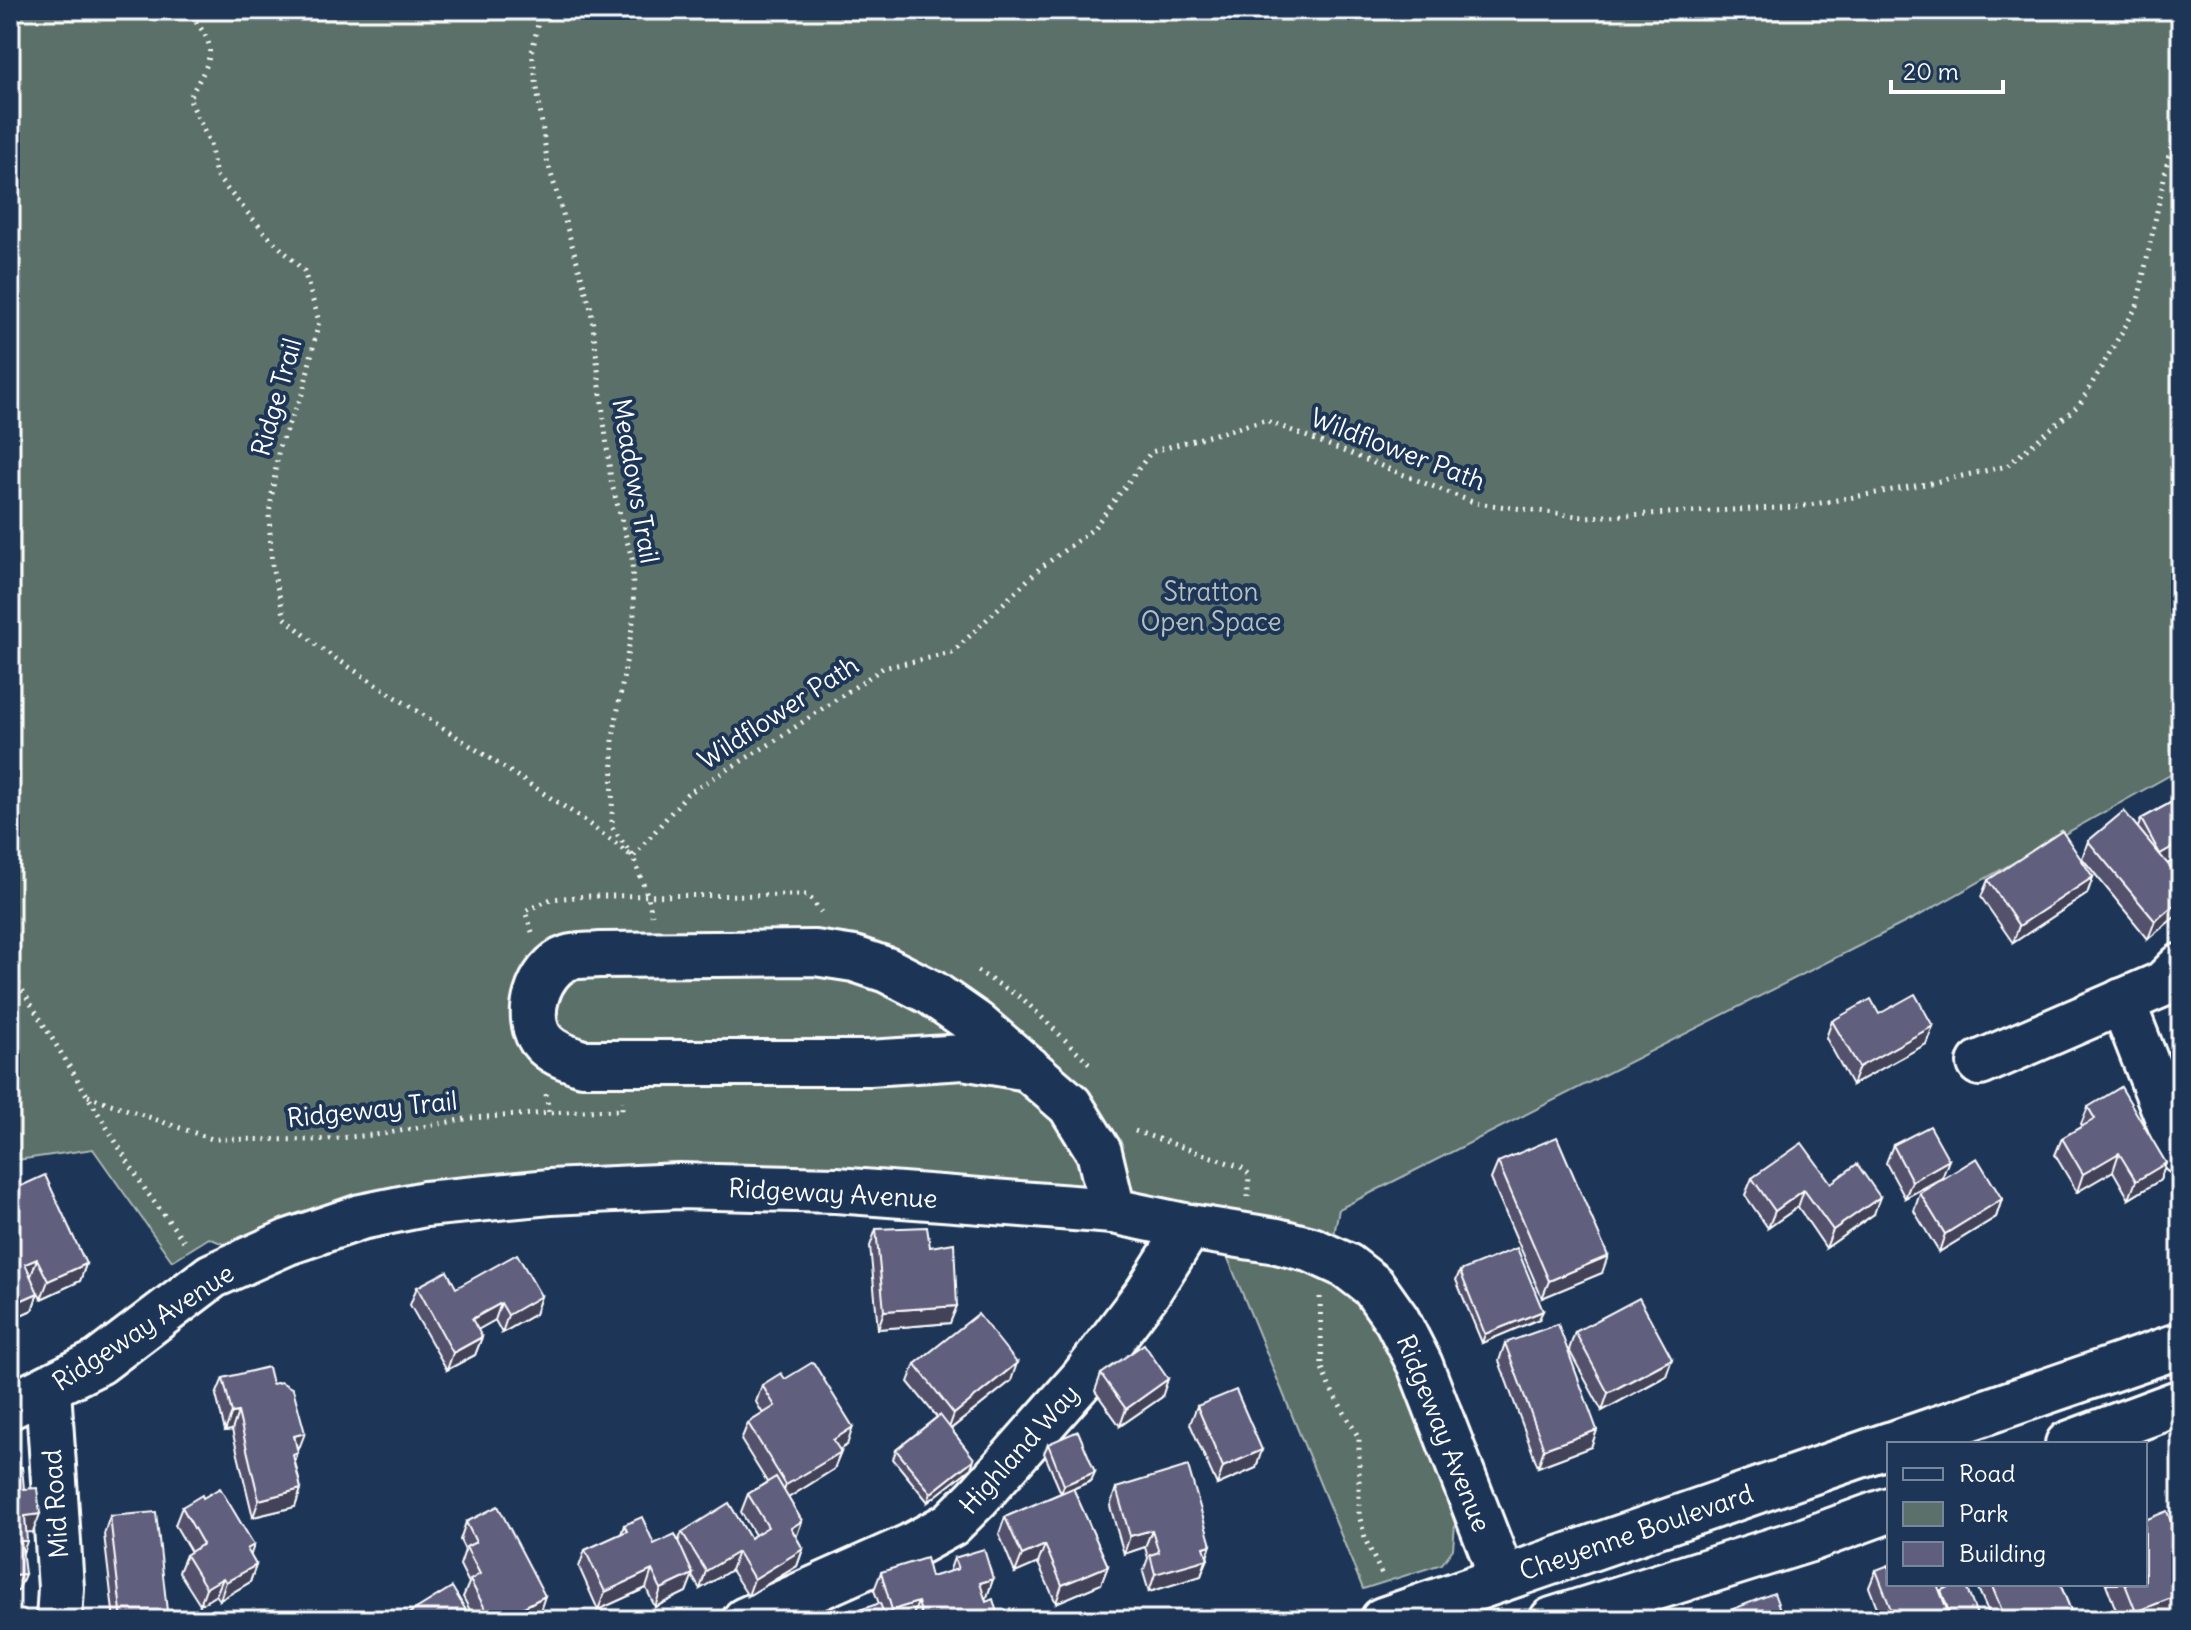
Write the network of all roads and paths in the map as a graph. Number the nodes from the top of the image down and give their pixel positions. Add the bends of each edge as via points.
1 (185, 10) edge
2 (541, 10) edge
3 (2181, 128) edge
4 (633, 857) junction
5 (651, 956) junction
6 (2181, 966) edge
7 (10, 970) edge
8 (2122, 1001) junction
9 (1980, 1063) dead end
10 (624, 1064) junction
11 (1028, 1068) junction
12 (88, 1096) junction
13 (2181, 1152) edge
14 (1113, 1211) junction
15 (1189, 1227) junction
16 (212, 1276) junction
17 (1317, 1288) dead end
18 (2181, 1345) edge
19 (29, 1397) edge
20 (2181, 1402) edge
21 (1900, 1442) edge
22 (2073, 1442) edge
23 (1887, 1446) edge
24 (1887, 1511) edge
25 (1502, 1577) junction
26 (1392, 1617) edge
27 (59, 1620) edge
28 (745, 1620) edge
29 (1552, 1620) edge

1 - 4 path, Ridge Trail via 203,29 211,51 189,98 210,144 216,176 304,271 319,321 303,392 279,447 269,515 272,567 285,618 320,648
2 - 4 path, Meadows Trail via 532,52 547,160 591,309 611,481 632,559 634,616 613,738 612,827
3 - 4 path, Wildflower Path via 2170,150 2137,306 2080,404 2007,466 1798,507 1585,517 1475,503 1265,420 1151,452 1093,529 1039,569 952,653 883,668 687,794
4 - 5 path, Meadows Trail via 653,923
5 - 10 street via 568,958 544,979 534,1003 535,1026 556,1053 582,1063
5 - 11 street via 815,953 854,959 932,993
6 - 8 street via 2163,984
7 - 12 path
8 - 9 street
8 - 13 street
10 - 11 street via 869,1063 963,1057
10 - 12 path, Ridgeway Trail via 622,1110 471,1118 316,1140 212,1139
11 - 14 street via 1070,1105 1099,1152
12 - 16 path via 146,1191
14 - 15 street, Ridgeway Avenue
14 - 16 street, Ridgeway Avenue via 836,1190 679,1186 550,1192 425,1204 361,1217
15 - 25 street, Ridgeway Avenue via 1312,1250 1347,1266 1373,1286 1420,1365
15 - 28 street, Highland Way via 1083,1378 951,1524
16 - 19 street, Ridgeway Avenue via 99,1362
17 - 26 path via 1322,1368 1359,1438 1359,1515
18 - 21 street, Cheyenne Boulevard
19 - 27 street, Mid Road via 61,1588
20 - 22 street
23 - 25 street, Cheyenne Boulevard
24 - 29 street
25 - 26 street, Cheyenne Boulevard

